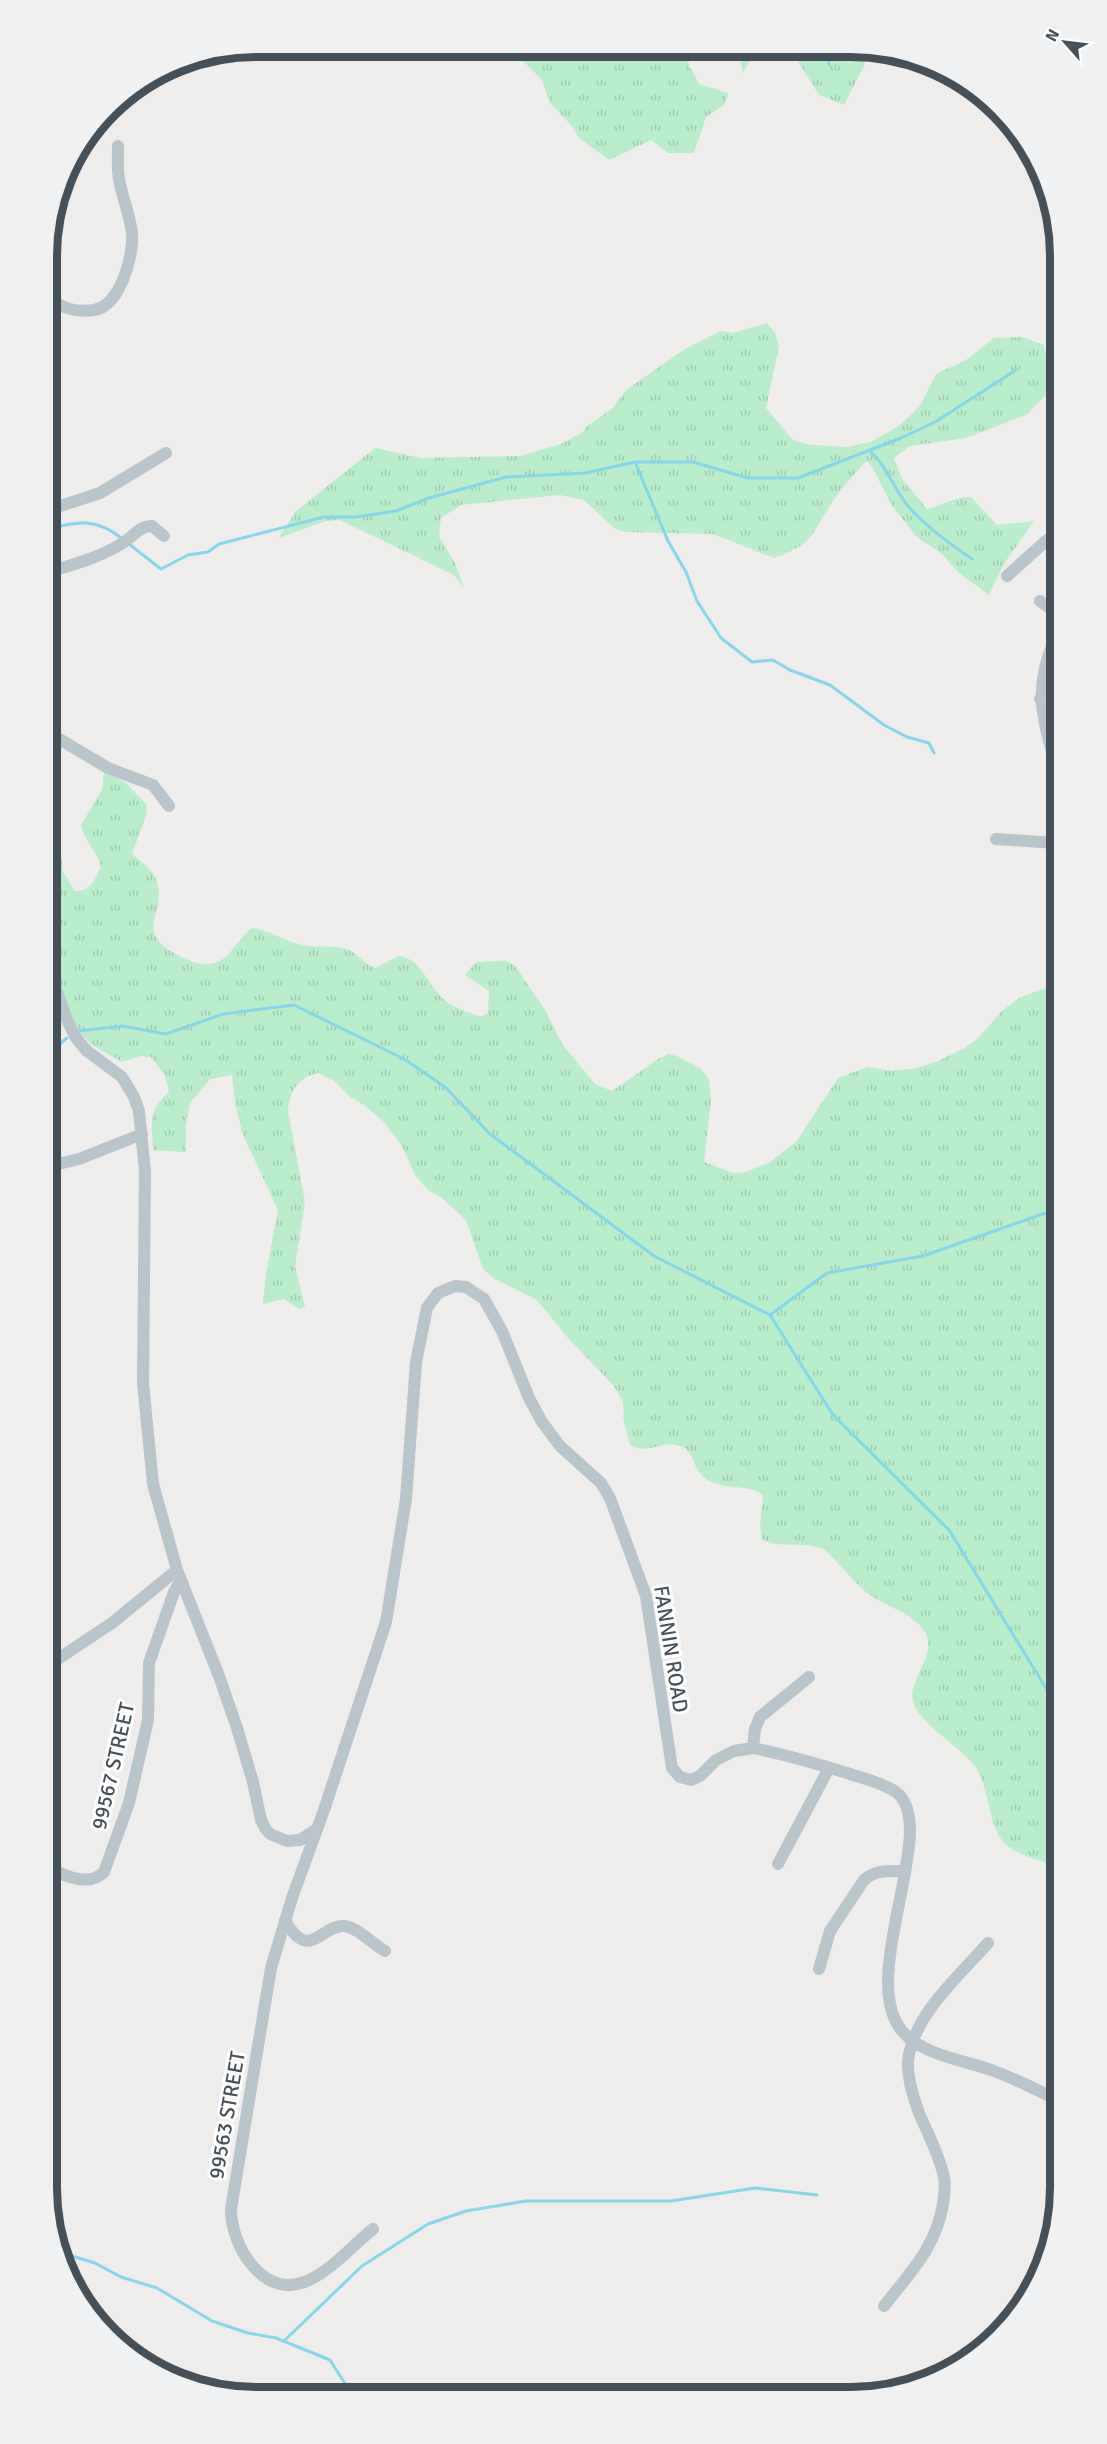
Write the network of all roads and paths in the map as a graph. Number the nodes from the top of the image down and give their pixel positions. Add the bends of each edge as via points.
1 (118, 147) dead end
2 (57, 303) edge
3 (166, 453) dead end
4 (57, 507) edge
5 (164, 536) dead end
6 (1050, 539) edge
7 (57, 569) edge
8 (1007, 576) dead end
9 (1040, 600) dead end
10 (1050, 608) edge
11 (1050, 653) edge
12 (1050, 696) edge
13 (1040, 699) junction
14 (57, 738) edge
15 (1050, 745) edge
16 (169, 806) dead end
17 (996, 838) dead end
18 (1050, 843) edge
19 (57, 990) edge
20 (142, 1134) junction
21 (57, 1164) edge
22 (179, 1575) junction
23 (57, 1660) edge
24 (809, 1677) dead end
25 (753, 1748) junction
26 (829, 1768) junction
27 (318, 1828) junction
28 (778, 1864) dead end
29 (57, 1871) edge
30 (904, 1871) junction
31 (285, 1920) junction
32 (988, 1943) dead end
33 (385, 1950) dead end
34 (819, 1969) dead end
35 (913, 2042) junction
36 (1050, 2097) edge
37 (373, 2229) dead end
38 (885, 2306) dead end

1 - 2 street via 119,178 132,246 119,289 111,302 98,310 80,311
3 - 4 street via 100,493
5 - 7 street via 152,526 141,528 109,550
6 - 8 street
9 - 10 street
11 - 13 street
12 - 13 street
13 - 15 street
14 - 16 street via 108,768 153,785
17 - 18 street
19 - 20 street via 76,1038 123,1077 134,1096
20 - 21 street
20 - 22 street via 143,1383 153,1484
22 - 23 street
22 - 27 street via 237,1728 265,1828 277,1837 295,1841
22 - 29 street, 99567 STREET via 149,1663 148,1720 129,1803 104,1872 96,1878 77,1878
24 - 25 street via 760,1717
25 - 26 street, FANNIN ROAD
25 - 27 street, FANNIN ROAD via 724,1755 691,1780 680,1778 672,1768 646,1596 613,1504 601,1483 560,1446 543,1422 493,1311 484,1299 466,1287 456,1286 438,1293 423,1321 414,1382 406,1499 386,1622
26 - 28 street
26 - 30 street, FANNIN ROAD via 884,1786 904,1800 910,1820
27 - 31 street, 99563 STREET
30 - 34 street via 880,1871 864,1880 830,1931
30 - 35 street, FANNIN ROAD via 888,1995 895,2022
31 - 33 street via 293,1932 306,1940 315,1940 344,1926
31 - 37 street, 99563 STREET via 271,1968 231,2221 242,2252 258,2272 278,2284 300,2284 325,2272
32 - 35 street via 931,2008
35 - 36 street, FANNIN ROAD
35 - 38 street via 908,2058 910,2080 945,2178 945,2189 934,2237

